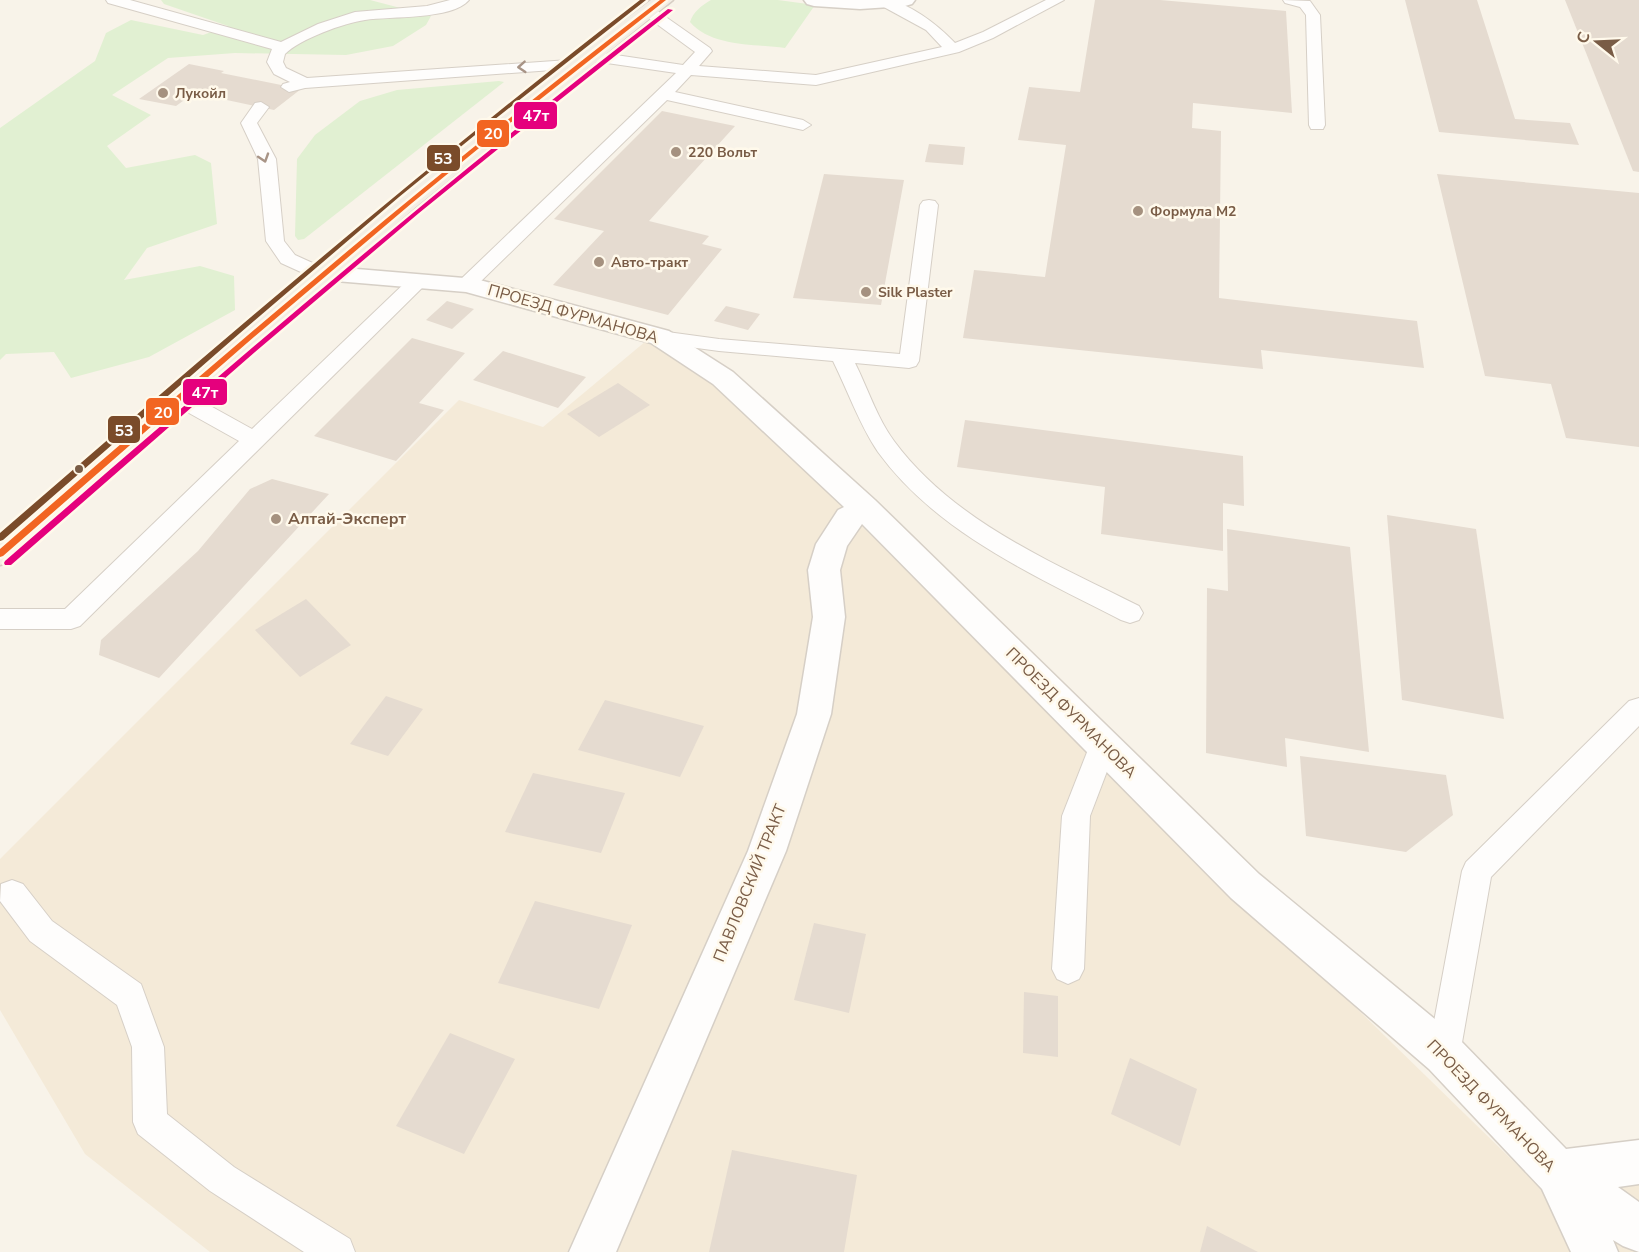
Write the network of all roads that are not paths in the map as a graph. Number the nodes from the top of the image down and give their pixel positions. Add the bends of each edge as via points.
1 (113, 0) edge
2 (462, 0) edge
3 (814, 0) edge
4 (1058, 0) edge
5 (1290, 0) edge
6 (896, 2) edge
7 (656, 5) edge
8 (283, 47) junction
9 (953, 49) junction
10 (584, 59) junction
11 (688, 70) junction
12 (305, 83) junction
13 (289, 87) dead end
14 (663, 94) junction
15 (261, 107) dead end
16 (803, 125) dead end
17 (1317, 125) dead end
18 (929, 205) dead end
19 (321, 274) junction
20 (417, 282) junction
21 (467, 285) junction
22 (660, 337) junction
23 (841, 356) junction
24 (179, 398) junction
25 (254, 440) junction
26 (864, 508) junction
27 (0, 554) edge
28 (1130, 613) dead end
29 (0, 619) edge
30 (1639, 709) edge
31 (1103, 745) junction
32 (12, 894) dead end
33 (1068, 969) dead end
34 (1444, 1054) junction
35 (1639, 1162) edge
36 (1558, 1173) junction
37 (1639, 1230) edge
38 (337, 1252) edge
39 (591, 1252) edge
40 (1595, 1252) edge

1 - 8 lane
2 - 8 lane via 442,9 365,15 336,23
3 - 6 street
4 - 9 lane
5 - 17 lane via 1305,4 1313,15
6 - 9 lane
7 - 10 main road
7 - 11 lane via 704,51
8 - 12 lane via 275,62 280,71
9 - 11 lane via 816,80
10 - 11 lane
10 -> 12 lane
10 - 19 main road
11 - 14 lane
12 - 13 lane
14 - 16 lane
14 - 21 lane
15 -> 19 lane via 249,123 267,159 275,241 288,259
18 - 23 lane via 909,361
19 - 20 street, ПРОЕЗД ФУРМАНОВА
19 - 24 main road
20 - 21 street, ПРОЕЗД ФУРМАНОВА
20 - 25 lane
21 - 22 street, ПРОЕЗД ФУРМАНОВА
22 - 23 lane
22 - 26 street, ПРОЕЗД ФУРМАНОВА via 723,378
23 - 28 lane via 885,444 917,484 970,527
24 - 25 lane
24 - 27 main road
25 - 29 lane via 71,619
26 - 31 street, ПРОЕЗД ФУРМАНОВА
26 - 39 street, ПАВЛОВСКИЙ ТРАКТ via 849,518 832,544 824,570 829,617 814,714 767,851
30 - 34 lane via 1477,871
31 - 33 lane via 1076,816
31 - 34 street, ПРОЕЗД ФУРМАНОВА via 1245,886
32 - 38 lane via 41,931 130,995 148,1047 150,1122 222,1179
34 - 36 street, ПРОЕЗД ФУРМАНОВА
35 - 36 street
36 - 37 street
36 - 40 street, ПРОЕЗД ФУРМАНОВА

